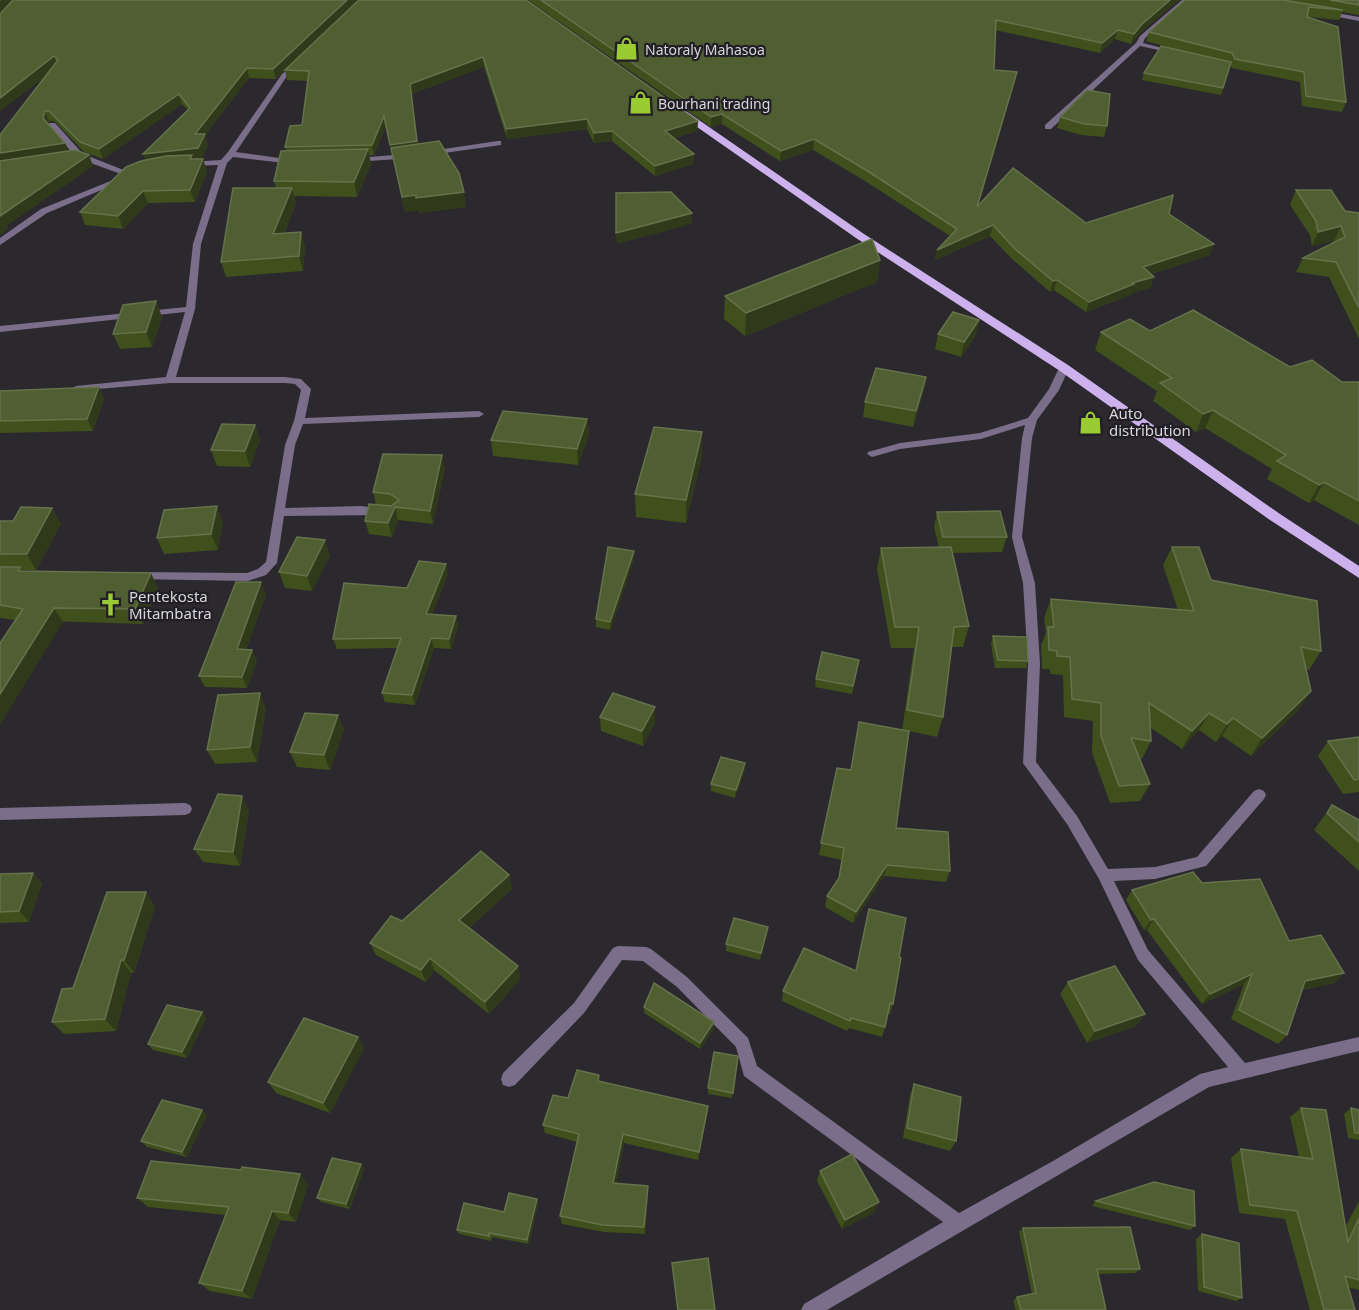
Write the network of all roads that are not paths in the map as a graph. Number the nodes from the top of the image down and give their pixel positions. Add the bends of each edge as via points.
1 (1186, 0) edge
2 (1312, 11) edge
3 (1359, 19) edge
4 (1139, 44) junction
5 (1183, 55) edge
6 (305, 57) edge
7 (669, 103) edge
8 (52, 125) edge
9 (1048, 127) dead end
10 (498, 143) dead end
11 (231, 154) junction
12 (80, 156) junction
13 (70, 158) edge
14 (345, 160) edge
15 (223, 162) junction
16 (298, 162) edge
17 (181, 164) edge
18 (142, 169) edge
19 (132, 175) junction
20 (0, 242) edge
21 (190, 309) junction
22 (0, 329) edge
23 (1064, 368) junction
24 (170, 380) junction
25 (68, 390) edge
26 (479, 414) dead end
27 (1032, 420) junction
28 (299, 421) junction
29 (872, 454) dead end
30 (279, 512) junction
31 (395, 513) edge
32 (1359, 573) edge
33 (126, 576) edge
34 (1259, 795) dead end
35 (184, 809) dead end
36 (0, 814) edge
37 (1104, 875) junction
38 (1359, 1044) edge
39 (1240, 1071) junction
40 (508, 1079) dead end
41 (957, 1223) junction
42 (810, 1310) edge

1 - 4 street via 1142,37
2 - 3 street
4 - 5 street
4 - 9 street
6 - 11 street via 284,75
7 - 23 main road via 860,236
8 - 12 street
10 - 14 street via 393,159
11 - 15 street
11 - 16 street
12 - 13 street
12 - 19 street
15 - 17 street
15 - 21 street via 197,244
18 - 19 street
19 - 20 street via 44,211
21 - 22 street
21 - 24 street
23 - 27 street via 1054,390
23 - 32 main road
24 - 25 street
24 - 28 street via 298,381 306,389
26 - 28 street
27 - 29 street via 981,435 900,446
27 - 37 street via 1017,537 1029,584 1034,664 1029,763 1072,820
28 - 30 street via 290,445
30 - 31 street
30 - 33 street via 271,563 262,572 248,577
34 - 37 street via 1201,862 1155,873
35 - 36 street
37 - 39 street via 1143,955
38 - 39 street
39 - 41 street via 1206,1080
40 - 41 street via 579,1008 618,953 646,954 682,982 743,1043 750,1071
41 - 42 street

